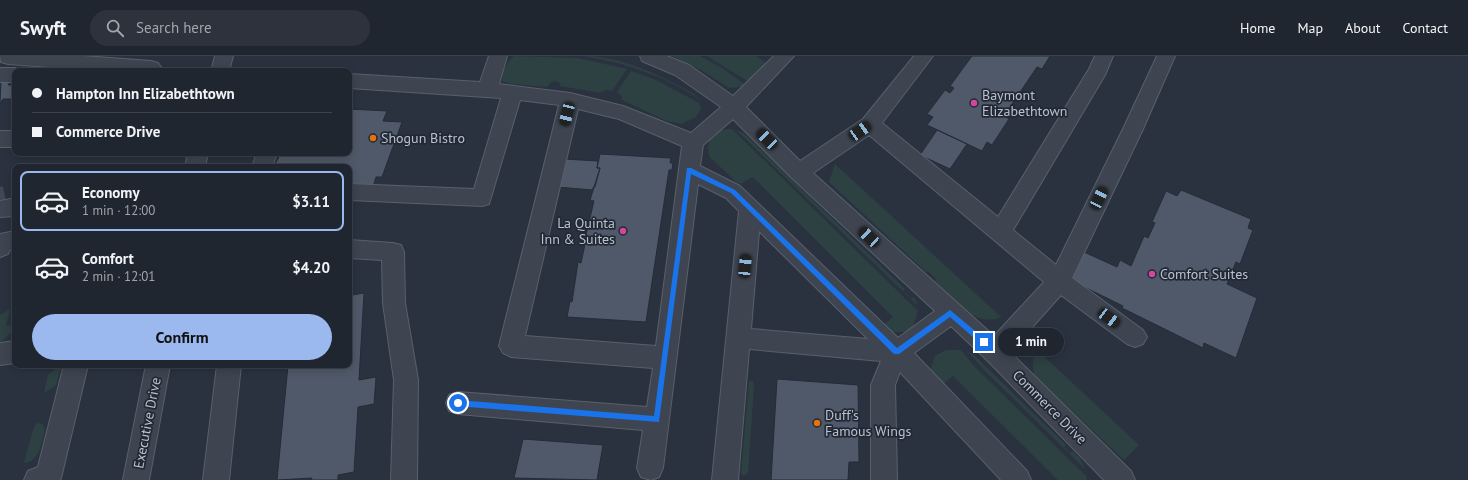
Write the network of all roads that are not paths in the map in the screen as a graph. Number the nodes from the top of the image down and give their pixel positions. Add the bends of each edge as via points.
1 (207, 56) edge
2 (224, 56) edge
3 (498, 56) edge
4 (649, 56) edge
5 (785, 56) edge
6 (924, 56) edge
7 (1104, 56) edge
8 (1166, 56) edge
9 (6, 57) edge
10 (151, 68) edge
11 (207, 68) edge
12 (221, 68) edge
13 (0, 75) edge
14 (12, 75) edge
15 (352, 81) edge
16 (487, 90) junction
17 (512, 93) junction
18 (570, 100) junction
19 (734, 107) junction
20 (870, 124) junction
21 (12, 138) edge
22 (0, 139) edge
23 (693, 142) junction
24 (689, 170) junction
25 (800, 172) junction
26 (352, 192) edge
27 (750, 210) junction
28 (1000, 232) junction
29 (12, 240) edge
30 (0, 248) edge
31 (352, 249) edge
32 (1058, 281) junction
33 (950, 312) junction
34 (1135, 337) dead end
35 (739, 338) junction
36 (12, 352) edge
37 (897, 352) junction
38 (995, 352) junction
39 (0, 354) edge
40 (666, 358) junction
41 (75, 368) edge
42 (157, 368) edge
43 (229, 368) edge
44 (458, 403) dead end
45 (657, 419) junction
46 (650, 468) dead end
47 (37, 480) edge
48 (136, 480) edge
49 (216, 480) edge
50 (404, 480) edge
51 (725, 480) edge
52 (884, 480) edge
53 (1018, 480) edge
54 (1121, 480) edge

1 - 11 street
2 - 12 street
3 - 16 street
4 - 19 street, Commerce Drive via 682,70
5 - 19 street
6 - 20 street
7 - 28 street
8 - 32 street
9 - 10 street
13 - 14 street
15 - 16 street
16 - 17 street
17 - 18 street
17 - 26 street via 482,198
18 - 23 street via 623,113
18 - 40 street via 511,346
19 - 23 street
19 - 25 street, Commerce Drive
20 - 25 street
20 - 28 street
21 - 22 street
23 - 24 street
24 - 27 street via 733,192
24 - 40 street
25 - 33 street, Commerce Drive
27 - 35 street
27 - 37 street
28 - 32 street
29 - 30 street via 2,242
31 - 50 street via 393,252 394,303 406,380
32 - 34 street
32 - 38 street
33 - 37 street
33 - 38 street, Commerce Drive
35 - 37 street
35 - 51 street
36 - 39 street
37 - 52 street via 883,385
37 - 53 street
38 - 54 street, Commerce Drive
40 - 45 street
41 - 47 street via 48,478
42 - 48 street, Executive Drive
43 - 49 street
44 - 45 street
45 - 46 street

